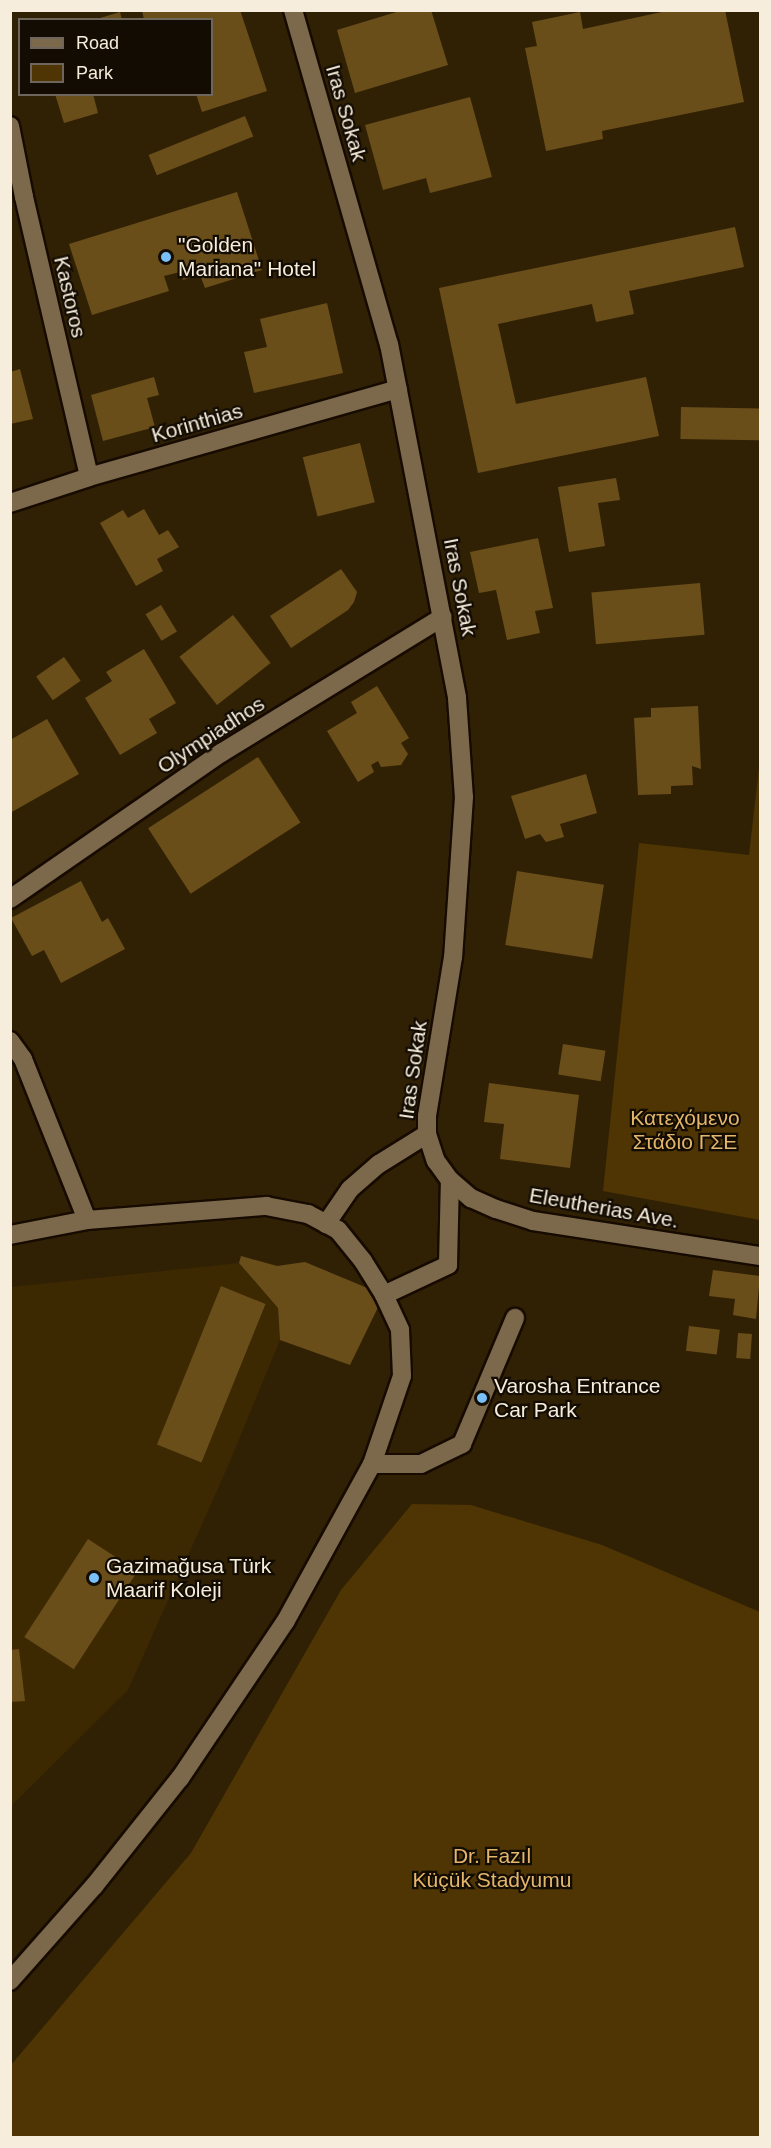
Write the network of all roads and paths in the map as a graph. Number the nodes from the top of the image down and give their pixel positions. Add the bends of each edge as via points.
1 (293, 10) edge
2 (10, 126) edge
3 (398, 389) junction
4 (89, 477) junction
5 (10, 503) edge
6 (443, 617) junction
7 (10, 899) edge
8 (10, 1041) edge
9 (427, 1134) junction
10 (450, 1180) junction
11 (87, 1220) junction
12 (326, 1224) junction
13 (10, 1235) edge
14 (760, 1256) edge
15 (384, 1295) junction
16 (515, 1318) dead end
17 (372, 1464) junction
18 (10, 1981) edge

1 - 3 street, Iras Sokak via 389,344
2 - 4 street, Kastoros
3 - 4 street, Korinthias
3 - 6 street, Iras Sokak
4 - 5 street, Korinthias
6 - 7 street, Olympiadhos via 221,753
6 - 9 street, Iras Sokak via 457,698 464,797 453,957
8 - 11 street via 23,1059
9 - 10 street, Iras Sokak via 436,1161
9 - 12 street via 379,1164 350,1189
10 - 14 street, Eleutherias Ave. via 471,1198 533,1221
10 - 15 street via 448,1265
11 - 12 street via 266,1206 308,1214
11 - 13 street
12 - 15 street via 338,1230
15 - 17 street via 400,1330 402,1376
16 - 17 street via 462,1444 421,1464
17 - 18 street via 285,1622 180,1778 94,1886

